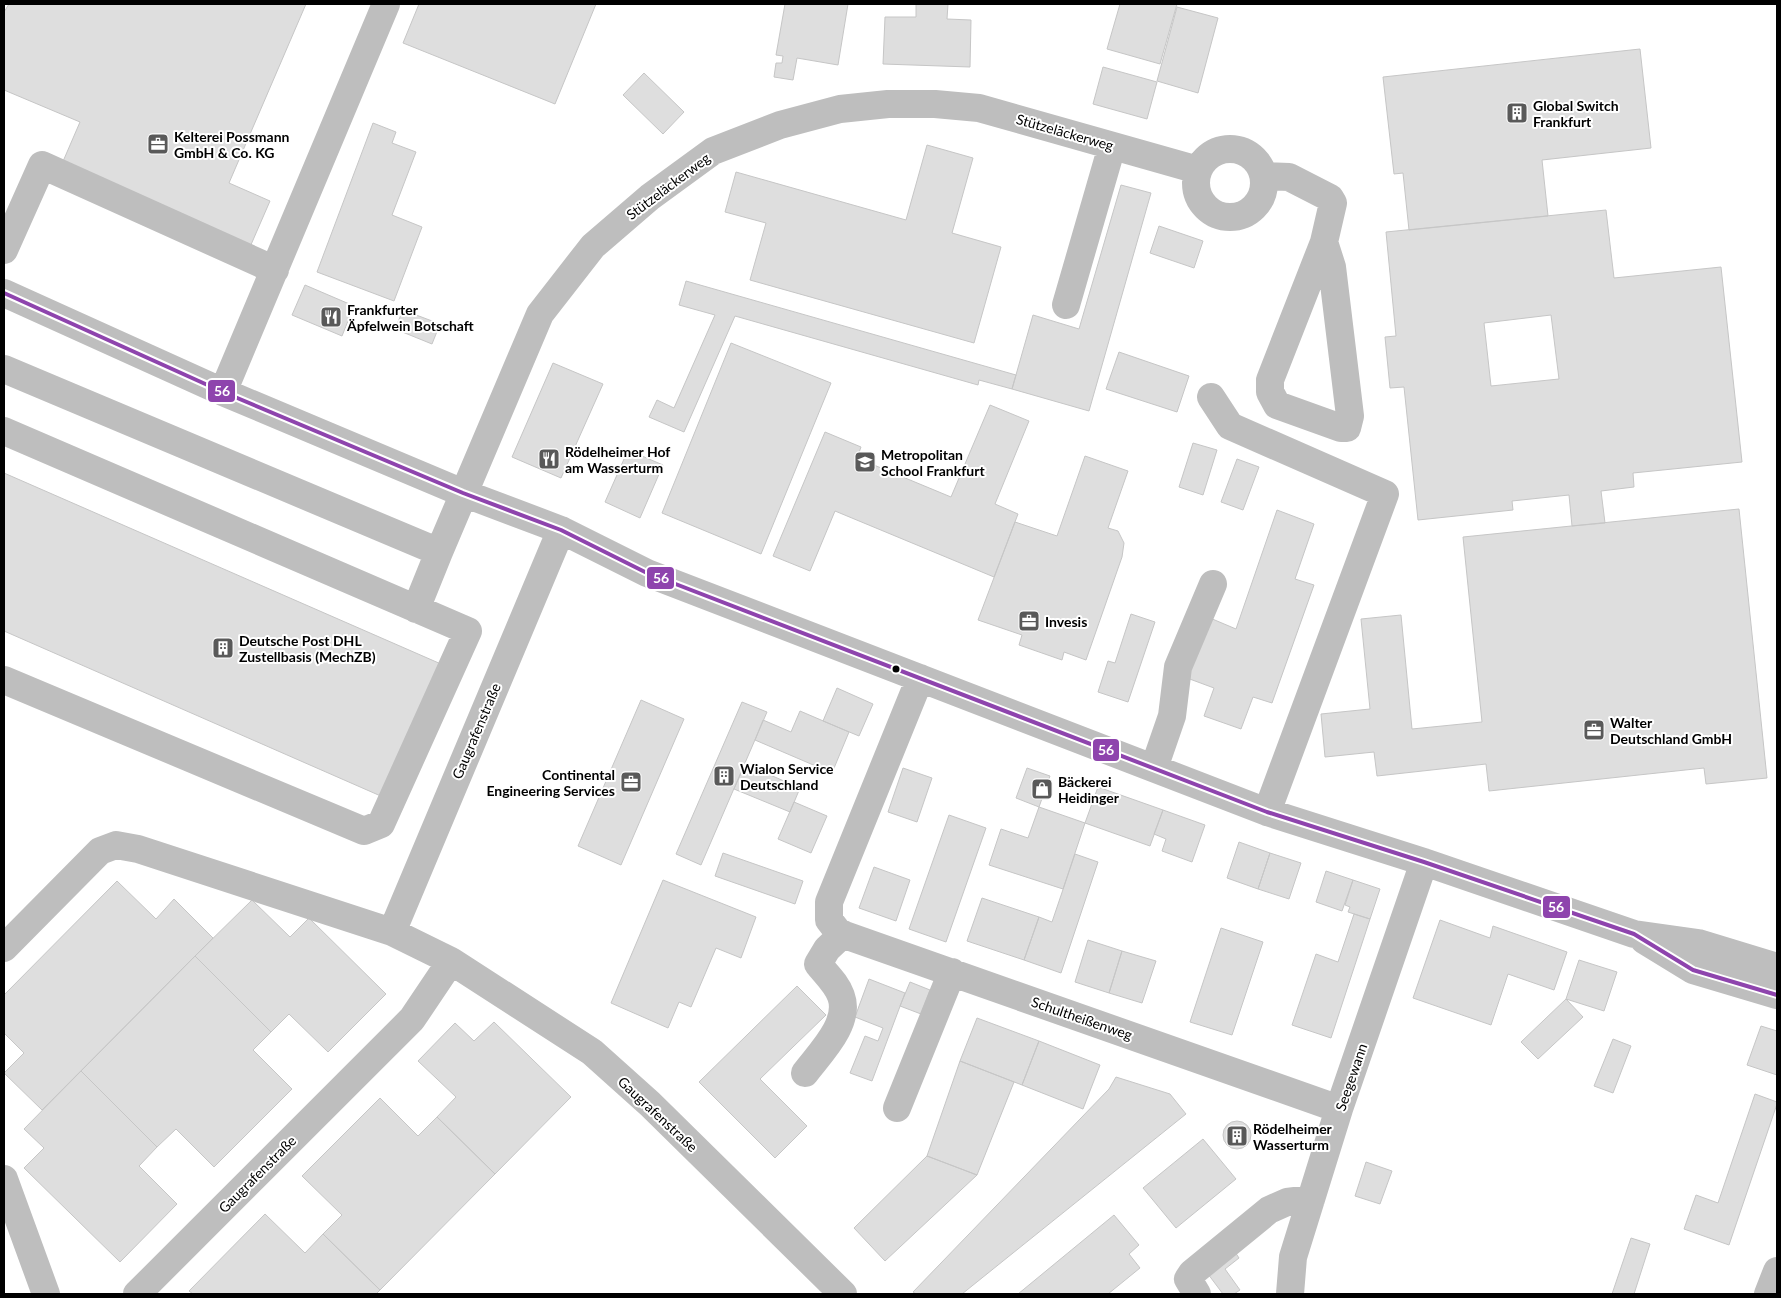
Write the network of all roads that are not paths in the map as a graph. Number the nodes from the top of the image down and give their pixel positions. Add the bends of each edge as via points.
1 (386, 4) edge
2 (1112, 146) junction
3 (1198, 170) junction
4 (1264, 176) junction
5 (1324, 242) junction
6 (4, 250) edge
7 (275, 270) junction
8 (4, 293) edge
9 (1066, 305) dead end
10 (4, 369) edge
11 (223, 392) junction
12 (1210, 397) dead end
13 (4, 431) edge
14 (463, 493) junction
15 (561, 530) junction
16 (439, 552) junction
17 (1213, 584) dead end
18 (416, 609) junction
19 (920, 678) junction
20 (4, 680) edge
21 (1154, 768) junction
22 (1267, 812) junction
23 (1424, 862) junction
24 (836, 927) junction
25 (392, 932) junction
26 (1634, 934) junction
27 (4, 948) edge
28 (450, 961) junction
29 (1771, 961) edge
30 (952, 972) junction
31 (1777, 995) edge
32 (805, 1073) dead end
33 (897, 1108) dead end
34 (1340, 1109) junction
35 (4, 1179) edge
36 (1311, 1199) junction
37 (1777, 1271) edge
38 (46, 1294) edge
39 (137, 1294) edge
40 (843, 1294) edge
41 (1197, 1294) edge
42 (1290, 1294) edge
43 (1768, 1294) edge

1 - 7 street
2 - 3 street, Stützeläckerweg
2 - 9 street
2 - 14 street, Stützeläckerweg via 979,108 888,104 840,109 780,125 713,151 650,197 593,246 540,314
3 - 4 street via 1206,158 1224,149 1239,150 1254,158
3 - 4 street via 1195,185 1204,206 1216,215 1235,218 1252,210 1262,196
4 - 5 street via 1289,177 1330,198 1333,203
5 - 5 street via 1270,380 1270,392 1277,405 1347,428 1350,416 1332,267
6 - 7 street via 42,165
7 - 11 street
8 - 11 street
10 - 16 street
11 - 14 street
12 - 22 street via 1230,426 1385,494
13 - 18 street
14 - 15 street
14 - 16 street, Stützeläckerweg
15 - 19 street via 647,573
15 - 25 street, Gaugrafenstraße
16 - 18 street, Stützeläckerweg
17 - 21 street via 1178,667 1172,716
18 - 20 street via 468,631 381,824 364,832
19 - 21 street
19 - 24 street via 829,902
21 - 22 street
22 - 23 street
23 - 26 street
23 - 34 street, Seegewann
24 - 30 street, Schultheißenweg
24 - 32 street via 818,964 841,995 844,1007 837,1029
25 - 27 street, Gaugrafenstraße via 138,849 116,845 100,851
25 - 28 street, Gaugrafenstraße
26 - 29 street via 1698,943
26 - 31 street via 1693,970
28 - 39 street, Gaugrafenstraße via 412,1018
28 - 40 street, Gaugrafenstraße via 592,1052 650,1104
30 - 33 street
30 - 34 street, Schultheißenweg
34 - 36 street, Seegewann
35 - 38 street
36 - 41 street via 1287,1202 1269,1210 1192,1273 1188,1279
36 - 42 street, Seegewann via 1293,1257
37 - 43 street

